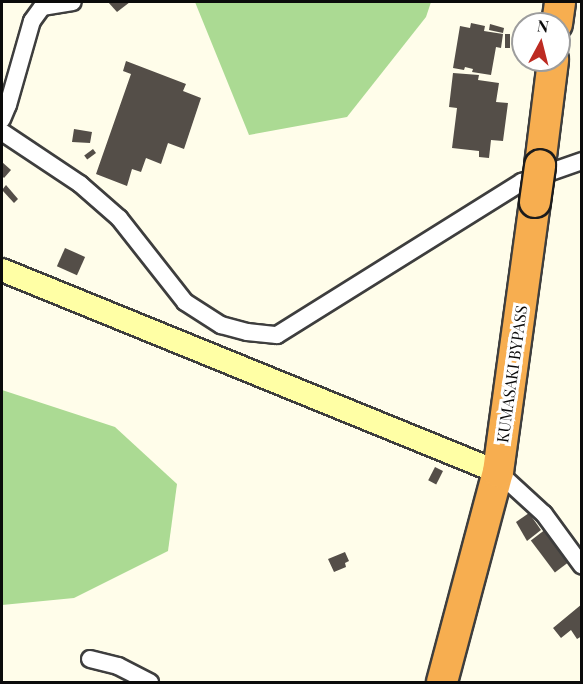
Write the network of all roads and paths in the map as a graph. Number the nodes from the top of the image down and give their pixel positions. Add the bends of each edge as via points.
1 (73, 2) edge
2 (552, 72) edge
3 (2, 119) edge
4 (2, 132) edge
5 (582, 161) edge
6 (2, 270) edge
7 (498, 472) junction
8 (582, 566) edge
9 (90, 659) dead end
10 (150, 682) edge
11 (442, 682) edge

1 - 3 street via 42,7 32,21
2 - 7 highway, KUMASAKI BYPASS, bridge
4 - 5 street via 80,184 119,218 185,302 221,325 277,335 522,182
6 - 7 street
7 - 8 street via 544,514
7 - 11 highway, KUMASAKI BYPASS
9 - 10 street via 118,666

